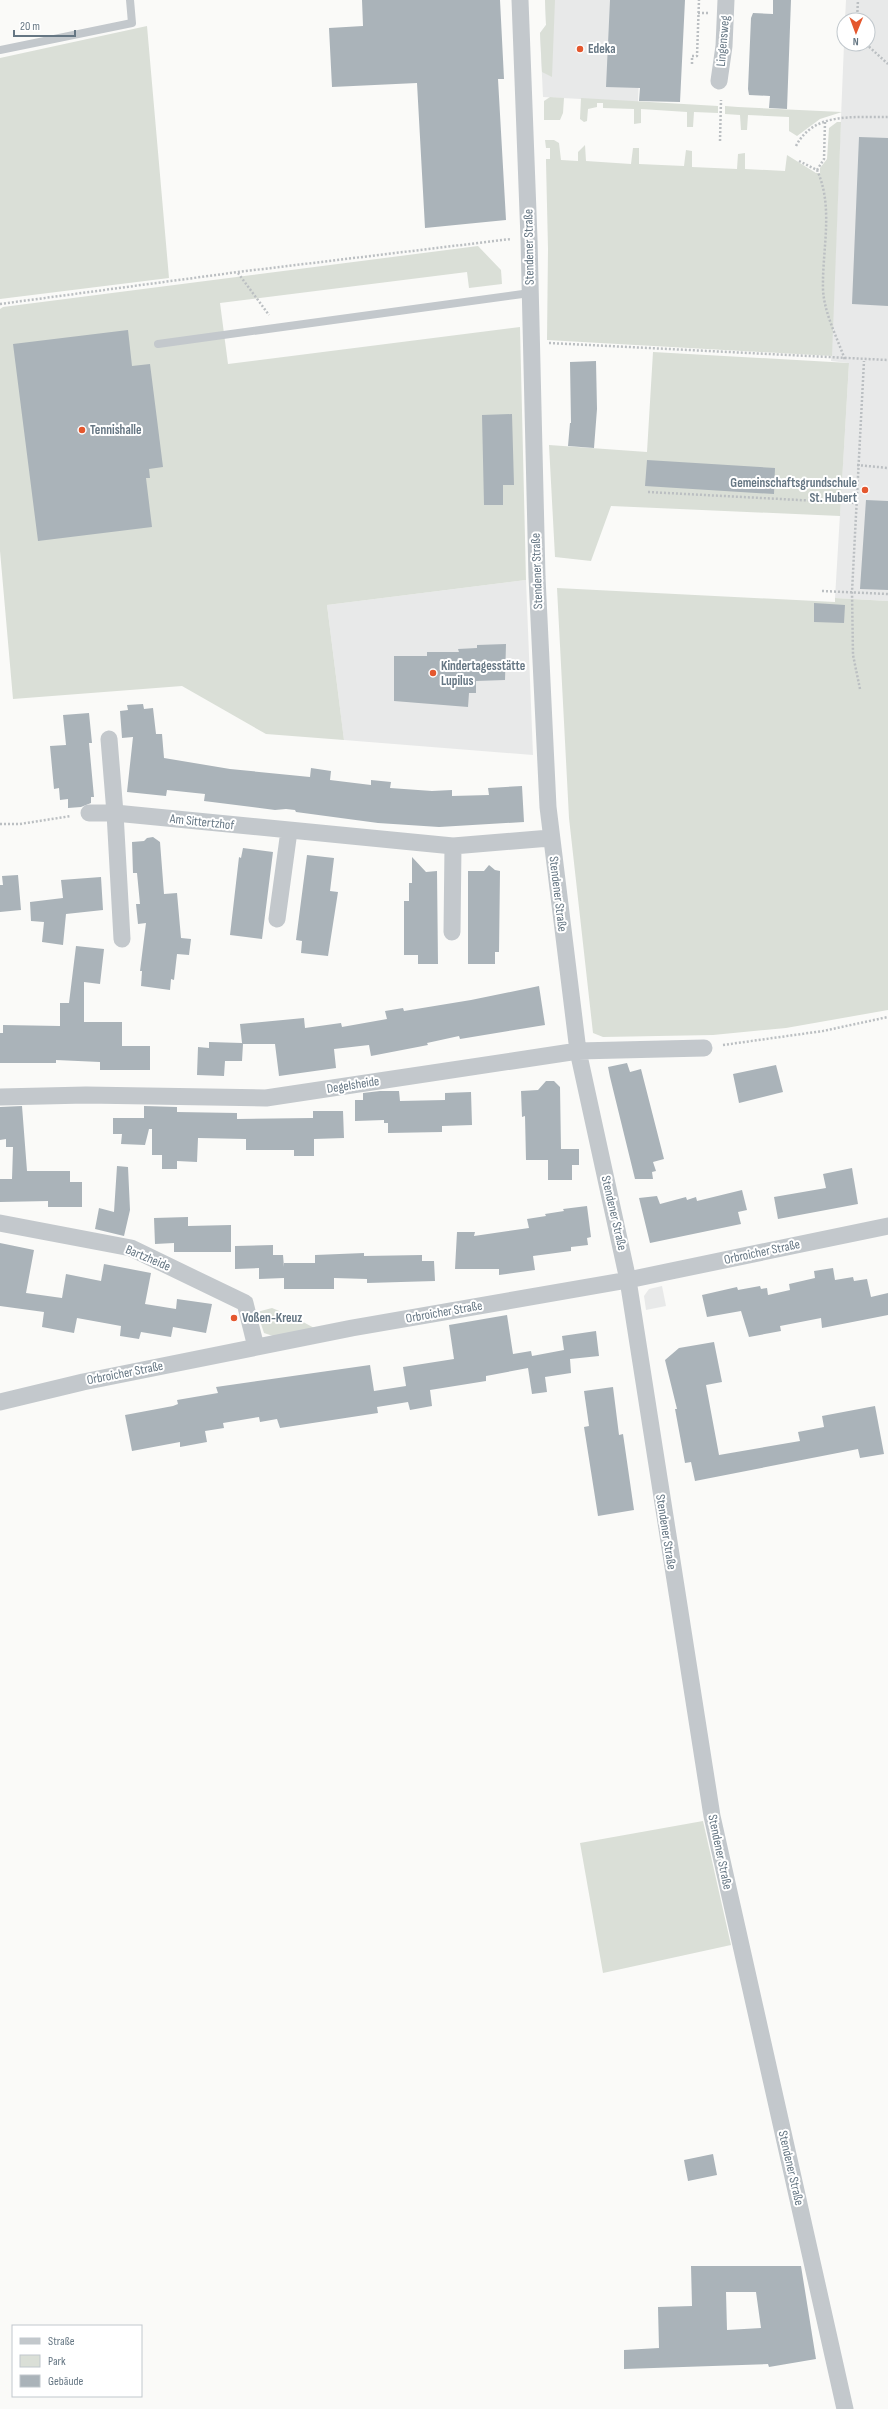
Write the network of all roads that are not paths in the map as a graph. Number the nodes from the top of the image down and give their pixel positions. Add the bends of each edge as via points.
1 (130, 0) edge
2 (520, 0) edge
3 (726, 0) edge
4 (0, 50) edge
5 (719, 81) road end
6 (530, 293) junction
7 (158, 344) dead end
8 (109, 739) dead end
9 (89, 813) road end
10 (115, 813) junction
11 (289, 831) junction
12 (550, 838) junction
13 (453, 846) junction
14 (277, 919) dead end
15 (452, 932) dead end
16 (122, 939) dead end
17 (704, 1048) road end
18 (578, 1051) junction
19 (0, 1097) edge
20 (0, 1223) edge
21 (888, 1226) edge
22 (628, 1280) junction
23 (256, 1348) junction
24 (0, 1402) edge
25 (845, 2409) edge

1 - 4 lane via 132,23
2 - 6 street, Stendener Straße
3 - 5 street, Lingensweg
6 - 7 lane
6 - 12 street, Stendener Straße via 537,578
8 - 10 street
9 - 10 street, Am Sittertzhof
10 - 11 street, Am Sittertzhof
10 - 16 street
11 - 13 street, Am Sittertzhof
11 - 14 street
12 - 13 street, Am Sittertzhof
12 - 18 street, Stendener Straße
13 - 15 street
17 - 18 street, Degelsheide
18 - 19 street, Degelsheide via 266,1098 86,1095
18 - 22 street, Stendener Straße
20 - 23 street, Bartzheide via 131,1248 245,1303
21 - 22 street, Orbroicher Straße
22 - 23 street, Orbroicher Straße via 352,1328
22 - 25 street, Stendener Straße via 712,1816
23 - 24 street, Orbroicher Straße via 82,1382

